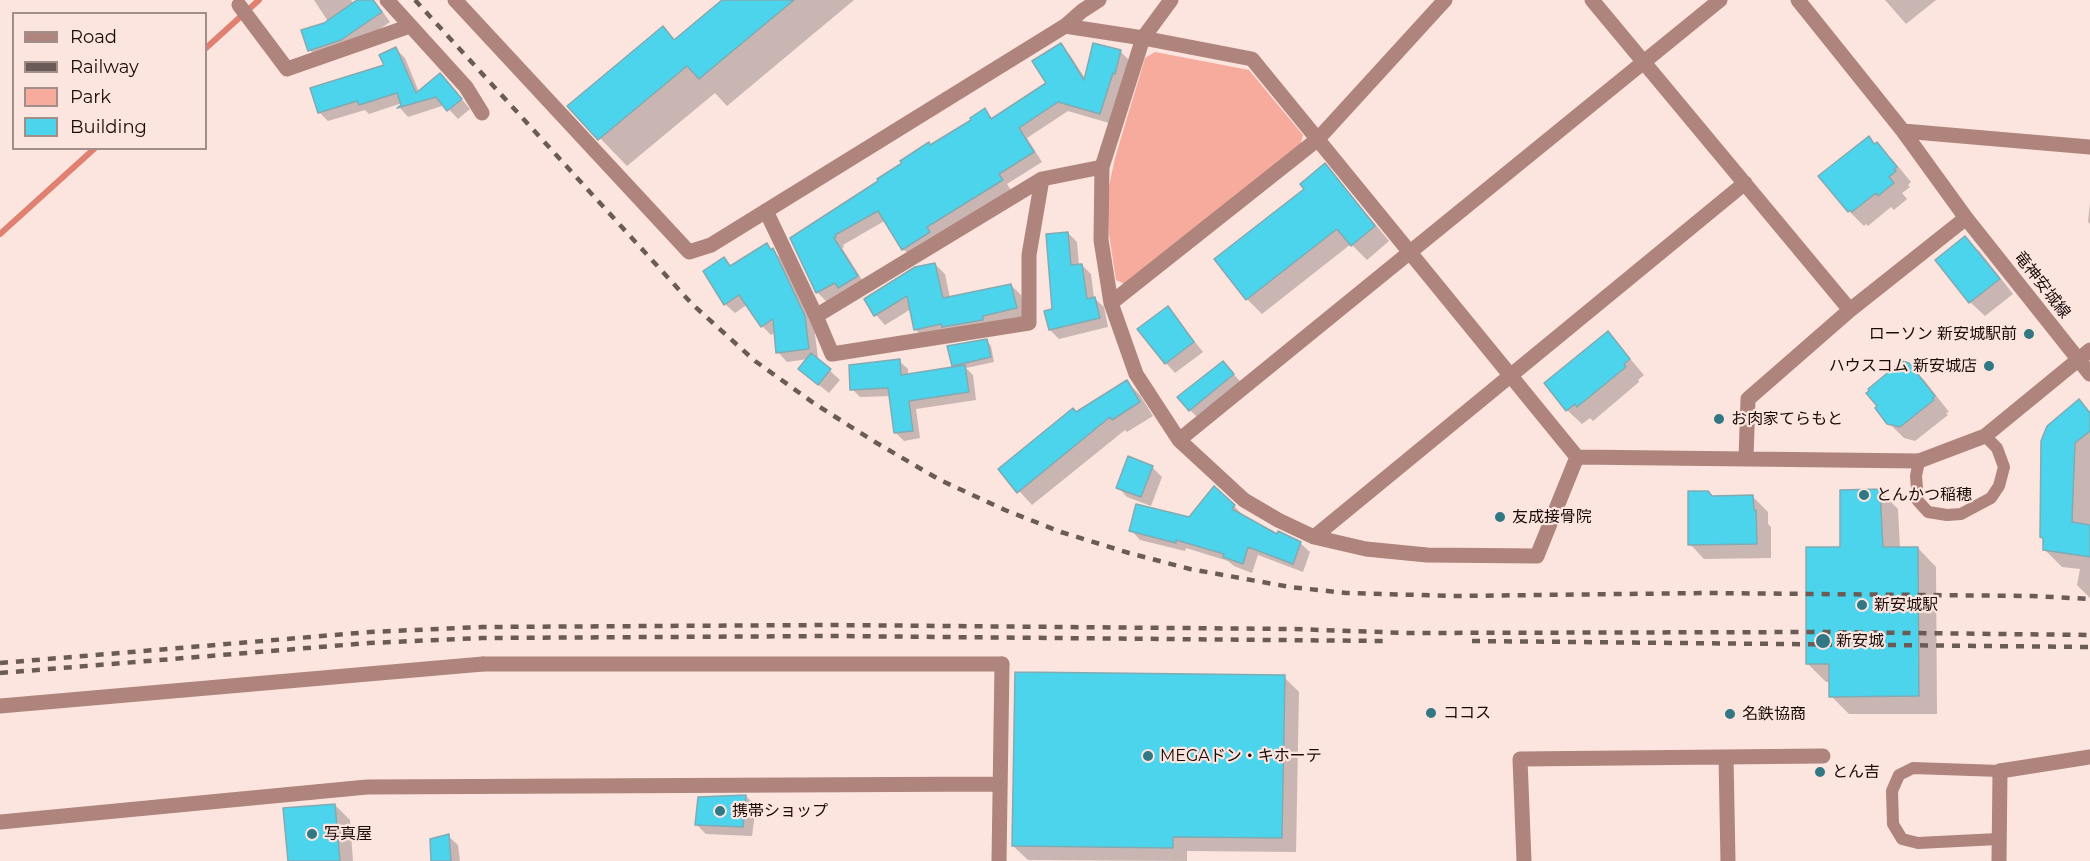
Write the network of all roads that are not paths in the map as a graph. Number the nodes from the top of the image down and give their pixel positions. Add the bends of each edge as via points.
1 (387, 0) edge
2 (455, 0) edge
3 (1099, 0) edge
4 (1171, 0) edge
5 (1445, 0) edge
6 (1592, 0) edge
7 (1720, 0) edge
8 (1798, 0) edge
9 (239, 5) dead end
10 (410, 26) junction
11 (1065, 26) junction
12 (1143, 38) junction
13 (1644, 62) junction
14 (482, 113) dead end
15 (1903, 131) junction
16 (1318, 139) junction
17 (2090, 147) edge
18 (1102, 167) junction
19 (1041, 179) junction
20 (1745, 183) junction
21 (766, 212) junction
22 (1966, 218) junction
23 (1410, 252) junction
24 (1112, 303) junction
25 (1850, 310) junction
26 (816, 316) junction
27 (2084, 355) edge
28 (2090, 374) edge
29 (1511, 376) junction
30 (1985, 436) junction
31 (1179, 440) junction
32 (1577, 456) junction
33 (1746, 458) junction
34 (1919, 461) junction
35 (1314, 537) junction
36 (0, 706) edge
37 (1823, 756) dead end
38 (1726, 757) junction
39 (2090, 757) edge
40 (2000, 771) junction
41 (999, 784) junction
42 (0, 822) edge
43 (1998, 839) junction
44 (999, 861) edge
45 (1524, 861) edge
46 (1728, 861) edge
47 (1999, 861) edge

1 - 10 street
2 - 21 street via 689,252 711,245
3 - 11 street
4 - 12 street
5 - 16 street
6 - 13 street
7 - 13 street
8 - 15 street, 竜神安城線
9 - 10 street via 287,69
10 - 14 street via 466,87
11 - 12 street
11 - 21 street
12 - 16 street via 1252,58
12 - 18 street
13 - 20 street
13 - 23 street
15 - 17 street
15 - 22 street, 竜神安城線
16 - 23 street
16 - 24 street
18 - 19 street
18 - 24 street via 1101,240
19 - 26 street
19 - 26 street via 1029,255 1029,323 832,354
20 - 25 street
20 - 29 street
21 - 26 street
22 - 25 street
22 - 27 street, 竜神安城線
23 - 29 street
23 - 31 street
24 - 31 street via 1136,374
25 - 33 street via 1748,399
27 - 28 street, 竜神安城線
27 - 30 street
29 - 32 street
29 - 35 street
30 - 34 street
30 - 34 lane via 1997,448 2004,467 1999,486 1991,498 1961,514 1928,512 1918,501
31 - 35 street via 1245,500
32 - 33 street
32 - 35 street via 1537,556 1417,554 1366,549
33 - 34 street
36 - 41 street via 483,664 1002,664
37 - 38 street
38 - 45 street via 1520,759
38 - 46 street
39 - 40 street
40 - 43 street
40 - 43 lane via 1912,768 1899,775 1892,791 1893,824 1902,839 1918,843
41 - 42 street via 367,787
41 - 44 street
43 - 47 street

